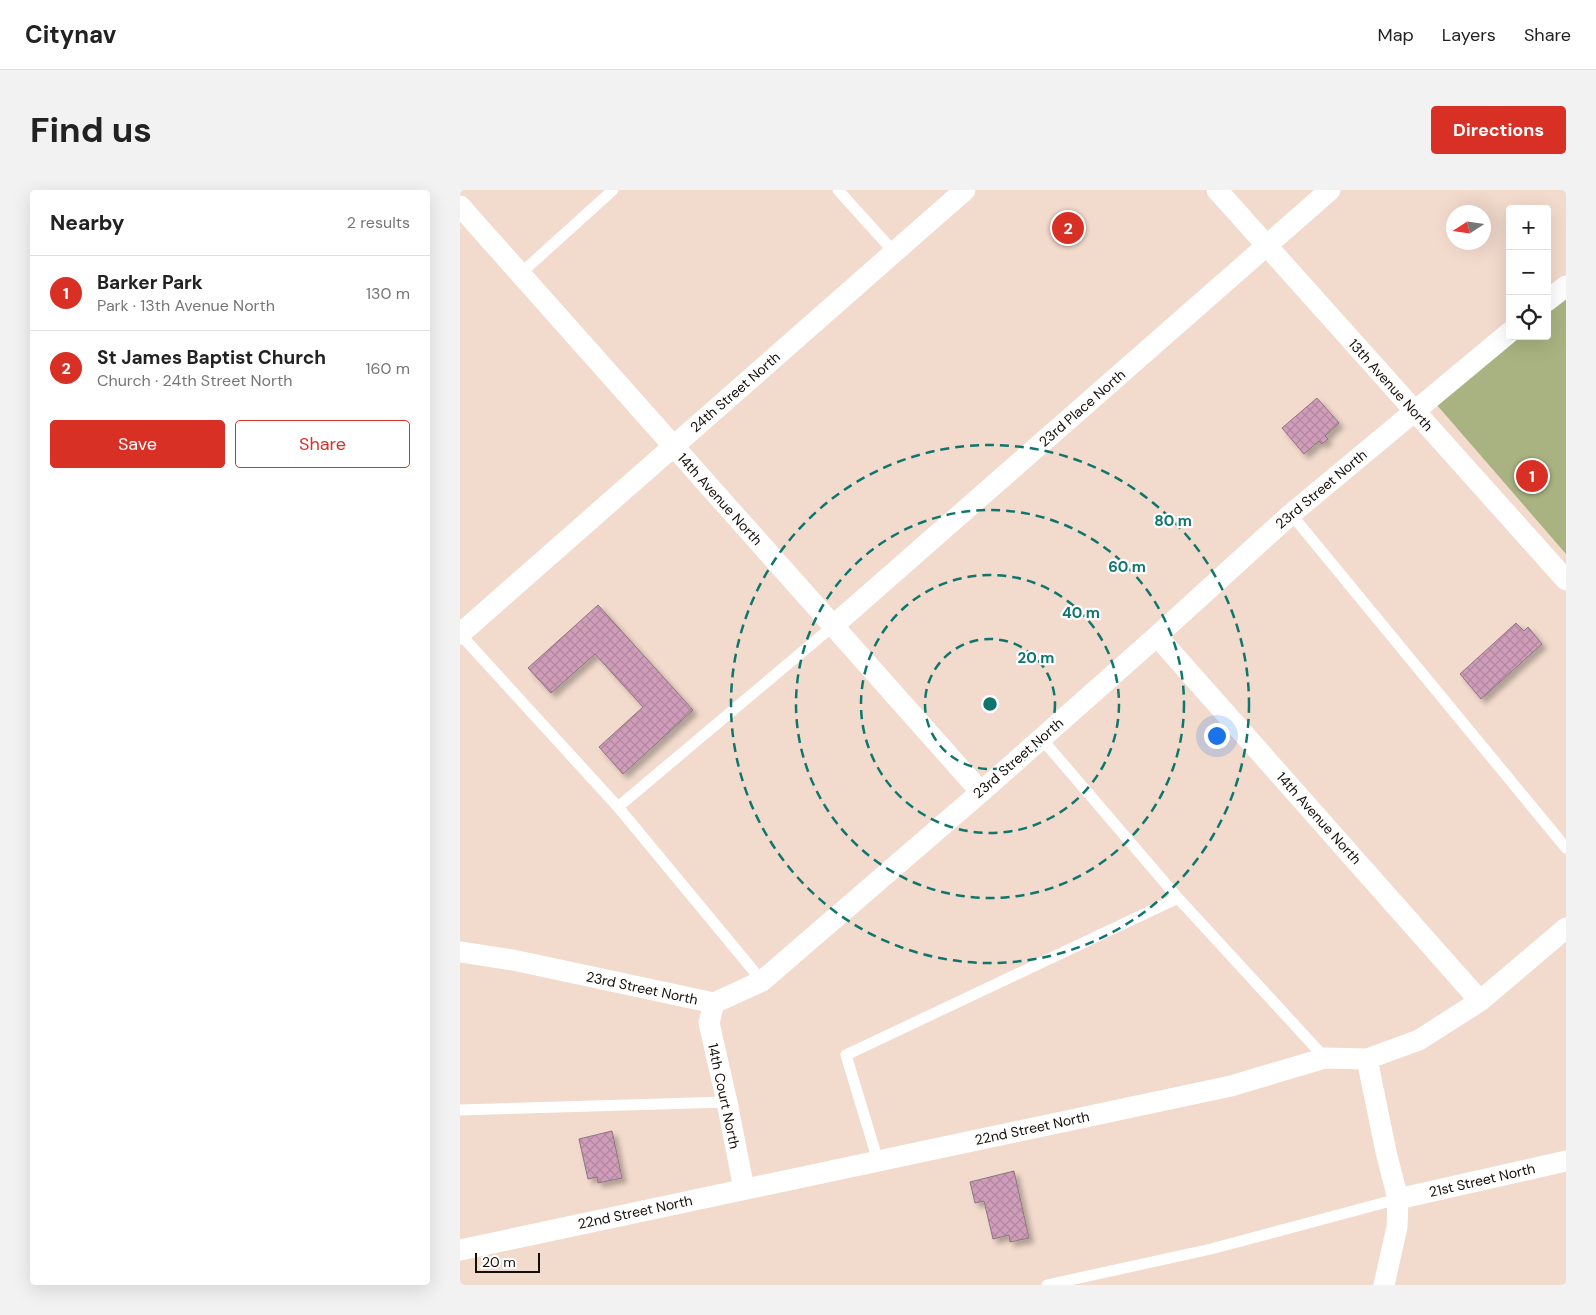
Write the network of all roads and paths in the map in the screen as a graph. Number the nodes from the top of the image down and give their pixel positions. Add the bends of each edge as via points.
1 (614, 190) edge
2 (838, 190) edge
3 (965, 190) edge
4 (1216, 190) edge
5 (1330, 190) edge
6 (460, 206) edge
7 (1266, 246) junction
8 (894, 252) junction
9 (520, 274) junction
10 (1566, 286) edge
11 (1551, 298) edge
12 (1506, 335) edge
13 (1414, 410) junction
14 (674, 446) junction
15 (1291, 514) junction
16 (1566, 580) edge
17 (833, 626) junction
18 (460, 634) edge
19 (1157, 636) junction
20 (1041, 738) junction
21 (981, 792) junction
22 (618, 807) junction
23 (1566, 848) edge
24 (1178, 898) junction
25 (1566, 928) edge
26 (460, 952) edge
27 (762, 981) junction
28 (1480, 1001) junction
29 (714, 1003) junction
30 (1325, 1058) junction
31 (1367, 1059) junction
32 (727, 1102) junction
33 (460, 1110) edge
34 (878, 1161) junction
35 (1566, 1161) edge
36 (744, 1189) junction
37 (1398, 1199) junction
38 (460, 1250) edge
39 (1047, 1285) edge
40 (1384, 1285) edge

1 - 9 lane
2 - 8 lane
3 - 8 street, 24th Street North
4 - 7 street, 13th Avenue North
5 - 7 street, 23rd Place North
6 - 9 street, 14th Avenue North
7 - 13 street, 13th Avenue North
7 - 17 street, 23rd Place North
8 - 14 street, 24th Street North
9 - 14 street, 14th Avenue North
10 - 11 street
12 - 13 street, 23rd Street North
13 - 15 street, 23rd Street North
13 - 16 street, 13th Avenue North
14 - 17 street, 14th Avenue North
14 - 18 street, 24th Street North
15 - 19 street, 23rd Street North
15 - 23 lane
17 - 21 street, 14th Avenue North
17 - 22 lane
18 - 22 lane
19 - 20 street, 23rd Street North
19 - 28 street, 14th Avenue North
20 - 21 street, 23rd Street North
20 - 24 lane
21 - 27 street, 23rd Street North
22 - 27 lane
24 - 30 lane
24 - 34 lane via 846,1055
25 - 28 street, 22nd Street North
26 - 29 street, 23rd Street North via 513,960
27 - 29 street, 23rd Street North
28 - 31 street, 22nd Street North via 1419,1040
29 - 32 street, 14th Court North via 708,1023
30 - 31 street, 22nd Street North
30 - 34 street, 22nd Street North via 1231,1086
31 - 37 street
32 - 33 lane
32 - 36 street, 14th Court North
34 - 36 street, 22nd Street North
35 - 37 street, 21st Street North
36 - 38 street, 22nd Street North
37 - 39 lane via 1211,1249
37 - 40 street via 1397,1227

